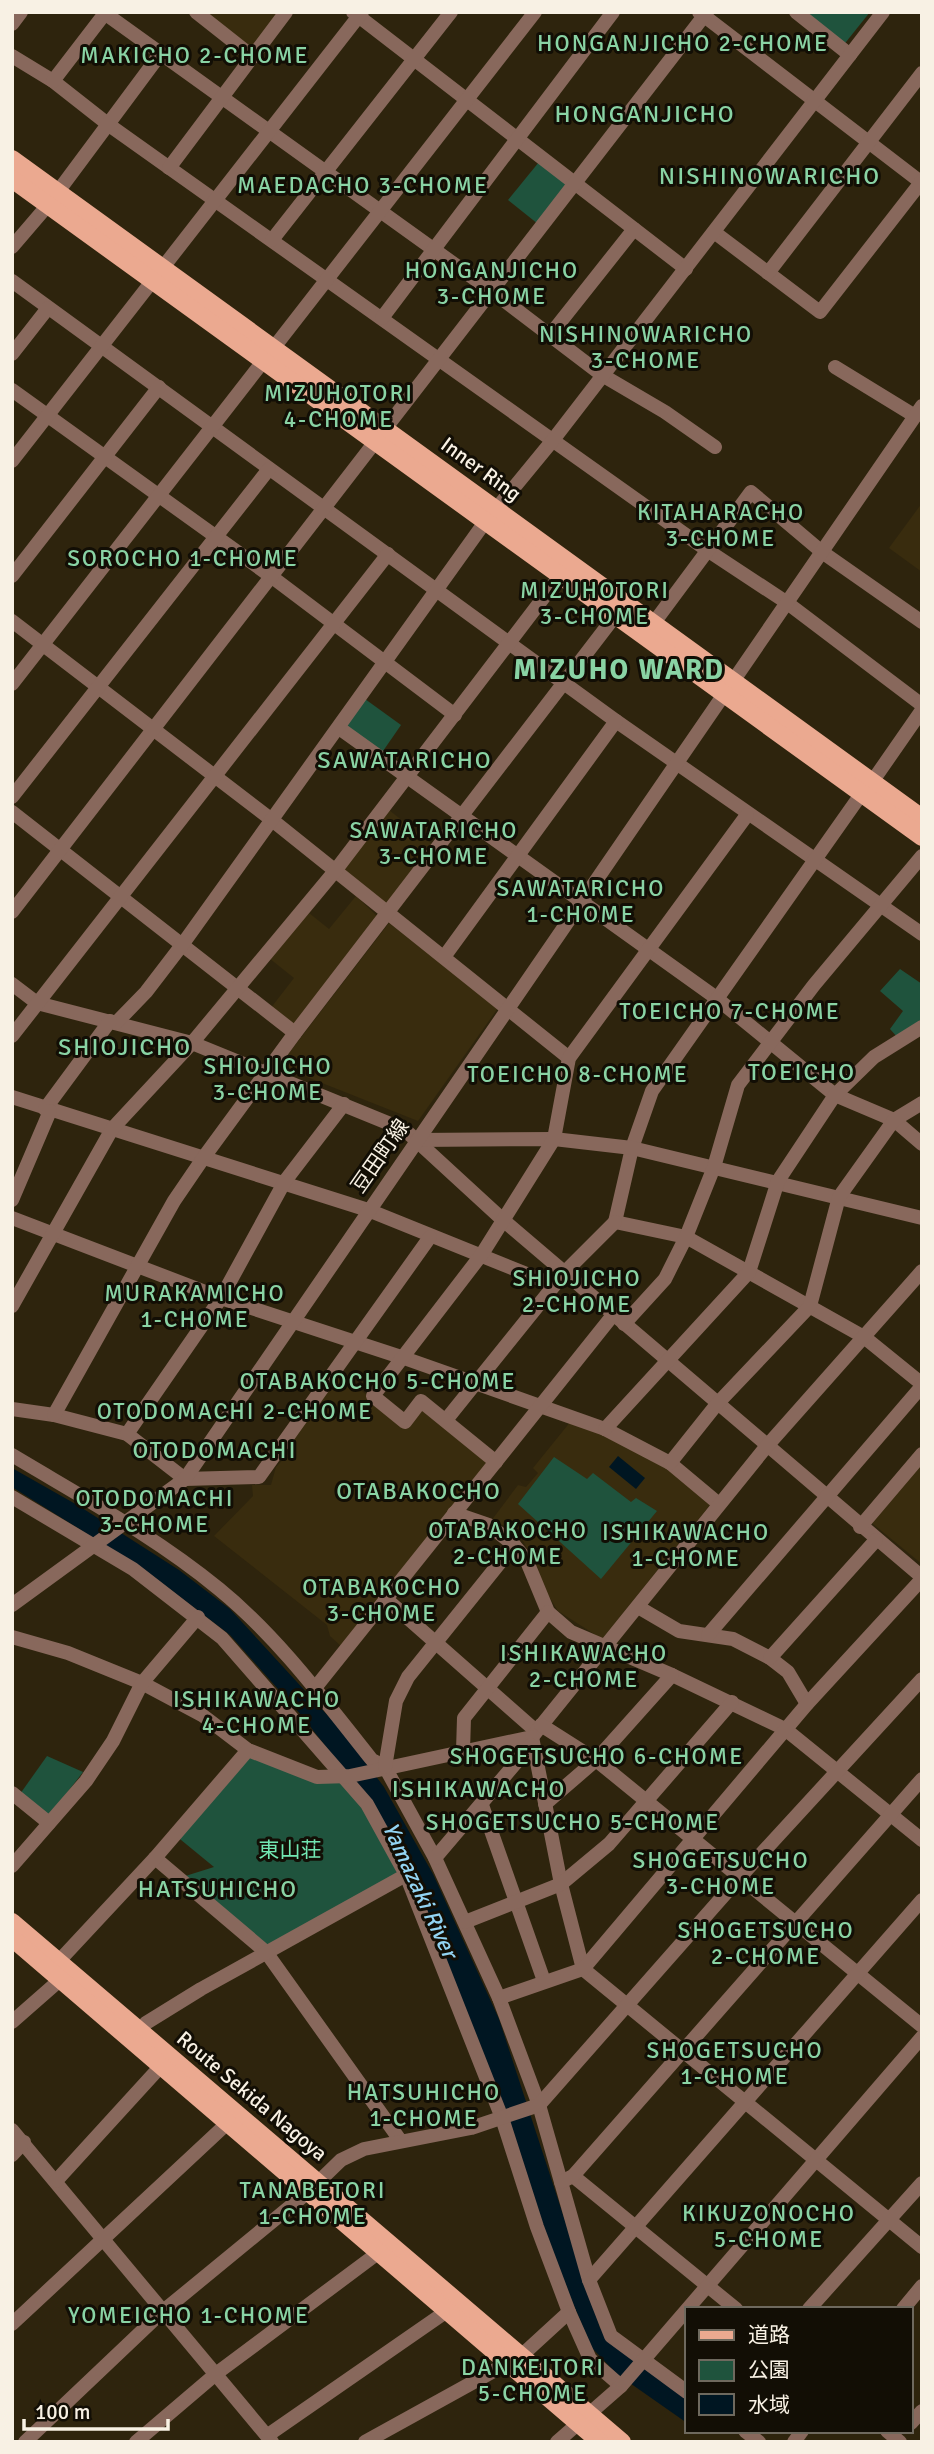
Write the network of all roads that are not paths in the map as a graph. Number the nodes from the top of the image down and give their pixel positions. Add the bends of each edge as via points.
1 (22, 12) edge
2 (196, 12) edge
3 (286, 12) edge
4 (451, 12) edge
5 (535, 12) edge
6 (613, 12) edge
7 (796, 12) edge
8 (883, 12) edge
9 (105, 13) edge
10 (703, 13) edge
11 (358, 14) edge
12 (12, 24) edge
13 (160, 53) junction
14 (850, 55) junction
15 (12, 56) edge
16 (253, 57) junction
17 (414, 59) junction
18 (922, 73) edge
19 (53, 81) junction
20 (223, 98) junction
21 (466, 99) junction
22 (815, 101) junction
23 (109, 125) junction
24 (270, 131) junction
25 (517, 139) junction
26 (869, 142) junction
27 (12, 159) edge
28 (169, 168) junction
29 (326, 171) junction
30 (12, 179) edge
31 (921, 182) edge
32 (576, 184) junction
33 (52, 199) junction
34 (216, 201) junction
35 (381, 211) junction
36 (634, 229) junction
37 (714, 232) junction
38 (272, 240) junction
39 (12, 247) edge
40 (434, 249) junction
41 (686, 269) junction
42 (768, 273) junction
43 (157, 274) junction
44 (328, 280) junction
45 (12, 281) edge
46 (493, 292) junction
47 (48, 308) junction
48 (382, 318) junction
49 (550, 335) junction
50 (102, 345) junction
51 (12, 354) edge
52 (270, 356) junction
53 (438, 360) junction
54 (835, 367) dead end
55 (601, 375) junction
56 (159, 387) junction
57 (12, 390) edge
58 (918, 411) edge
59 (48, 415) junction
60 (214, 427) junction
61 (381, 435) junction
62 (553, 440) junction
63 (715, 447) dead end
64 (104, 458) junction
65 (12, 461) edge
66 (269, 470) junction
67 (159, 496) junction
68 (326, 508) junction
69 (491, 515) junction
70 (215, 537) junction
71 (707, 550) junction
72 (822, 552) junction
73 (388, 554) junction
74 (12, 576) edge
75 (559, 576) junction
76 (272, 577) junction
77 (438, 591) junction
78 (786, 602) junction
79 (615, 616) junction
80 (12, 621) edge
81 (922, 622) edge
82 (334, 623) junction
83 (653, 624) junction
84 (509, 642) junction
85 (42, 645) junction
86 (387, 663) junction
87 (563, 682) junction
88 (12, 684) edge
89 (97, 686) junction
90 (728, 687) junction
91 (922, 707) edge
92 (455, 715) junction
93 (616, 721) junction
94 (339, 728) junction
95 (154, 729) junction
96 (677, 764) junction
97 (214, 777) junction
98 (406, 778) junction
99 (867, 788) junction
100 (12, 797) edge
101 (12, 812) edge
102 (461, 816) junction
103 (747, 816) junction
104 (922, 818) edge
105 (272, 820) junction
106 (922, 836) edge
107 (60, 850) junction
108 (922, 856) edge
109 (518, 857) junction
110 (812, 861) junction
111 (335, 871) junction
112 (120, 897) junction
113 (581, 900) junction
114 (881, 904) junction
115 (12, 912) edge
116 (387, 913) junction
117 (922, 934) edge
118 (182, 945) junction
119 (650, 950) junction
120 (444, 957) junction
121 (12, 984) edge
122 (237, 988) junction
123 (716, 997) junction
124 (37, 1003) junction
125 (508, 1010) junction
126 (113, 1022) junction
127 (922, 1027) edge
128 (295, 1033) junction
129 (12, 1036) edge
130 (192, 1043) junction
131 (768, 1043) junction
132 (569, 1058) junction
133 (266, 1072) junction
134 (835, 1095) junction
135 (12, 1097) edge
136 (922, 1103) edge
137 (344, 1104) junction
138 (47, 1110) junction
139 (894, 1120) junction
140 (112, 1129) junction
141 (554, 1139) junction
142 (417, 1140) junction
143 (922, 1144) edge
144 (632, 1148) junction
145 (204, 1157) junction
146 (714, 1167) junction
147 (285, 1181) junction
148 (778, 1181) junction
149 (839, 1197) junction
150 (12, 1200) edge
151 (368, 1210) junction
152 (922, 1217) edge
153 (12, 1218) edge
154 (503, 1220) junction
155 (615, 1222) junction
156 (54, 1233) junction
157 (429, 1237) junction
158 (686, 1237) junction
159 (482, 1254) junction
160 (138, 1267) junction
161 (922, 1271) edge
162 (565, 1272) junction
163 (749, 1272) junction
164 (554, 1285) junction
165 (221, 1298) junction
166 (12, 1306) edge
167 (810, 1306) junction
168 (619, 1319) junction
169 (290, 1323) junction
170 (864, 1337) junction
171 (356, 1343) junction
172 (404, 1358) junction
173 (666, 1360) junction
174 (475, 1383) junction
175 (922, 1385) edge
176 (717, 1404) junction
177 (541, 1406) junction
178 (12, 1409) edge
179 (54, 1415) junction
180 (446, 1420) junction
181 (605, 1429) junction
182 (127, 1434) junction
183 (766, 1447) junction
184 (922, 1454) edge
185 (12, 1455) edge
186 (496, 1462) junction
187 (670, 1463) junction
188 (185, 1479) junction
189 (12, 1497) edge
190 (825, 1497) junction
191 (719, 1504) junction
192 (454, 1513) junction
193 (123, 1525) junction
194 (860, 1527) junction
195 (876, 1540) junction
196 (96, 1545) junction
197 (513, 1545) junction
198 (922, 1578) edge
199 (385, 1598) junction
200 (12, 1605) edge
201 (638, 1607) junction
202 (548, 1612) junction
203 (198, 1617) junction
204 (708, 1635) junction
205 (12, 1637) edge
206 (434, 1643) junction
207 (606, 1648) junction
208 (770, 1658) junction
209 (672, 1675) junction
210 (922, 1679) edge
211 (142, 1683) junction
212 (315, 1688) junction
213 (486, 1688) junction
214 (732, 1702) junction
215 (807, 1704) junction
216 (785, 1730) junction
217 (535, 1734) junction
218 (248, 1750) junction
219 (463, 1751) junction
220 (596, 1760) junction
221 (379, 1769) junction
222 (835, 1770) junction
223 (348, 1776) junction
224 (922, 1779) edge
225 (12, 1793) edge
226 (646, 1800) junction
227 (545, 1804) junction
228 (482, 1805) junction
229 (891, 1815) junction
230 (49, 1823) junction
231 (691, 1838) junction
232 (922, 1840) edge
233 (155, 1858) junction
234 (435, 1858) junction
235 (12, 1866) edge
236 (406, 1875) junction
237 (740, 1877) junction
238 (561, 1884) junction
239 (922, 1900) edge
240 (514, 1901) junction
241 (795, 1921) junction
242 (12, 1922) edge
243 (465, 1922) junction
244 (12, 1938) edge
245 (266, 1952) junction
246 (583, 1969) junction
247 (60, 1970) junction
248 (857, 1973) junction
249 (544, 1981) junction
250 (499, 1998) junction
251 (627, 2006) junction
252 (12, 2022) edge
253 (922, 2026) edge
254 (135, 2035) junction
255 (922, 2037) edge
256 (683, 2051) junction
257 (161, 2066) junction
258 (747, 2103) junction
259 (535, 2106) junction
260 (232, 2118) junction
261 (504, 2118) junction
262 (12, 2130) edge
263 (400, 2140) junction
264 (24, 2142) junction
265 (12, 2155) edge
266 (816, 2160) junction
267 (567, 2179) junction
268 (56, 2181) junction
269 (922, 2183) edge
270 (312, 2186) junction
271 (890, 2220) junction
272 (637, 2227) junction
273 (103, 2240) junction
274 (922, 2247) edge
275 (385, 2248) junction
276 (589, 2280) junction
277 (707, 2285) junction
278 (922, 2286) edge
279 (688, 2307) edge
280 (734, 2307) edge
281 (811, 2307) edge
282 (905, 2307) edge
283 (447, 2311) junction
284 (685, 2311) edge
285 (162, 2312) junction
286 (569, 2312) junction
287 (12, 2324) edge
288 (515, 2359) junction
289 (641, 2362) junction
290 (217, 2373) junction
291 (623, 2383) junction
292 (685, 2391) edge
293 (585, 2420) junction
294 (270, 2438) edge
295 (26, 2442) edge
296 (136, 2442) edge
297 (365, 2442) edge
298 (557, 2442) edge
299 (600, 2442) edge
300 (622, 2442) edge

1 - 12 street
2 - 16 street
3 - 16 street
4 - 17 street
5 - 21 street
6 - 25 street
7 - 14 street
8 - 14 street
9 - 13 street
9 - 19 street
10 - 22 street
10 - 32 street
11 - 17 street
11 - 24 street
13 - 20 street
13 - 23 street
14 - 22 street
15 - 19 street
16 - 20 street
17 - 21 street
17 - 29 street
18 - 26 street
19 - 23 street
20 - 24 street
20 - 28 street
21 - 25 street
21 - 35 street
22 - 26 street
22 - 37 street
23 - 28 street
23 - 33 street
24 - 29 street
24 - 34 street
25 - 32 street
25 - 40 street
26 - 31 street
26 - 42 street
27 - 33 main road, Inner Ring
28 - 34 street
29 - 35 street
29 - 38 street
30 - 33 main road, Inner Ring
31 - 42 street via 820,312
32 - 36 street
32 - 46 street
33 - 39 street
33 - 43 main road, Inner Ring
34 - 38 street
34 - 43 street
35 - 40 street
35 - 44 street
36 - 41 street
36 - 49 street
37 - 41 street
37 - 42 street
38 - 44 street
40 - 46 street
40 - 48 street
41 - 55 street
43 - 50 street
43 - 52 main road, Inner Ring
44 - 48 street
44 - 52 street
45 - 47 street
46 - 49 street
46 - 53 street
47 - 50 street
47 - 51 street
48 - 53 street
49 - 55 street
50 - 56 street
50 - 59 street
52 - 60 street
52 - 61 main road, Inner Ring
53 - 61 street
53 - 62 street
54 - 58 street
55 - 62 street
55 - 63 street
56 - 60 street
56 - 64 street
57 - 59 street
58 - 72 street, 豆田町線
59 - 64 street
59 - 65 street
60 - 66 street
60 - 67 street
61 - 68 street
61 - 69 main road, Inner Ring
62 - 69 street
62 - 71 street
64 - 67 street
64 - 74 street
66 - 68 street
66 - 70 street
67 - 70 street
67 - 85 street
68 - 73 street
68 - 76 street
69 - 75 main road, Inner Ring
69 - 77 street
69 - 83 main road, Inner Ring
70 - 76 street
70 - 89 street
71 - 72 street via 751,492
71 - 78 street
71 - 83 street
72 - 78 street, 豆田町線
72 - 81 street
73 - 77 street
73 - 82 street
75 - 79 main road, Inner Ring
75 - 84 street
76 - 82 street
76 - 95 street
77 - 84 street
77 - 86 street
78 - 90 street, 豆田町線
78 - 91 street
79 - 87 street
79 - 90 main road, Inner Ring
80 - 85 street
82 - 86 street
82 - 97 street
83 - 90 main road, Inner Ring
84 - 87 street
84 - 92 street
85 - 88 street
85 - 89 street
86 - 92 street
86 - 94 street
87 - 93 street
87 - 102 street
89 - 95 street
89 - 100 street
90 - 96 street, 豆田町線
90 - 99 main road, Inner Ring
91 - 99 street
92 - 98 street
93 - 96 street
93 - 109 street
94 - 98 street
94 - 105 street
95 - 97 street
95 - 107 street
96 - 103 street
96 - 113 street, 豆田町線
97 - 105 street
97 - 112 street
98 - 102 street
98 - 111 street
99 - 104 main road, Inner Ring
99 - 106 main road, Inner Ring
99 - 110 street
101 - 107 street
102 - 109 street
102 - 116 street
103 - 110 street
103 - 119 street
105 - 111 street
105 - 118 street
107 - 112 street
107 - 115 street
108 - 114 street
109 - 113 street
109 - 120 street
110 - 114 street
110 - 123 street
111 - 116 street
111 - 122 street
112 - 118 street
112 - 124 street
113 - 119 street
113 - 125 street, 豆田町線
114 - 117 street
114 - 131 street
116 - 120 street
116 - 128 street
118 - 122 street
118 - 126 street via 146,992
119 - 123 street
119 - 132 street
120 - 125 street
121 - 124 street
122 - 128 street
122 - 130 street
123 - 131 street
123 - 144 street via 652,1091
124 - 126 street
124 - 129 street
125 - 132 street
125 - 142 street, 豆田町線
126 - 130 street
126 - 138 street
127 - 134 street via 874,1057
128 - 133 street
130 - 133 street
130 - 140 street
131 - 134 street
131 - 146 street via 738,1084
132 - 141 street
133 - 137 street
133 - 145 street
134 - 139 street
134 - 148 street
135 - 138 street
136 - 139 street
137 - 142 street via 405,1130
137 - 147 street
138 - 140 street
138 - 150 street
139 - 143 street
139 - 149 street
140 - 145 street
140 - 156 street
141 - 142 street
141 - 144 street
141 - 154 street
142 - 151 street, 豆田町線
142 - 154 street
144 - 146 street
144 - 155 street
145 - 147 street
145 - 160 street
146 - 148 street
146 - 158 street
147 - 151 street
147 - 165 street
148 - 149 street
148 - 163 street
149 - 152 street
149 - 167 street
151 - 157 street
151 - 169 street, 豆田町線
153 - 156 street
154 - 159 street
154 - 162 street
155 - 158 street
155 - 162 street
156 - 160 street
156 - 166 street
157 - 159 street
157 - 171 street
158 - 163 street
158 - 168 street via 665,1279
159 - 164 street
159 - 172 street
160 - 165 street
160 - 179 street
161 - 170 street
162 - 164 street
162 - 168 street
163 - 167 street
163 - 173 street
164 - 174 street
165 - 169 street
165 - 182 street
167 - 170 street
167 - 176 street
168 - 173 street
168 - 177 street
169 - 171 street
169 - 188 street, 豆田町線
170 - 175 street
170 - 183 street
171 - 172 street
171 - 188 street via 259,1477
172 - 174 street
172 - 180 street via 373,1396 405,1422 421,1401
173 - 176 street
173 - 181 street
174 - 177 street
174 - 180 street
175 - 190 street
176 - 183 street
176 - 187 street
177 - 181 street
177 - 186 street
178 - 179 street
179 - 182 street
180 - 186 street
181 - 187 street
182 - 188 street
183 - 190 street
183 - 191 street
184 - 194 street
185 - 193 street
186 - 192 street
187 - 191 street
188 - 193 street, 豆田町線
189 - 196 street
190 - 194 street
190 - 204 street
191 - 201 street
192 - 197 street via 489,1525
192 - 199 street
193 - 196 street, 豆田町線
193 - 212 street via 219,1589
194 - 195 street
195 - 198 street
195 - 208 street
196 - 200 street, 豆田町線
196 - 203 street
197 - 202 street via 526,1559
197 - 206 street
198 - 215 street
199 - 206 street
199 - 212 street
201 - 204 street via 679,1631
201 - 207 street
202 - 207 street via 570,1632
202 - 213 street
203 - 211 street
203 - 223 street
204 - 208 street via 733,1639
205 - 211 street via 68,1653
206 - 213 street
206 - 221 street via 396,1700
207 - 209 street
207 - 217 street
208 - 215 street via 794,1680
209 - 214 street
209 - 220 street
210 - 222 street
211 - 218 street via 202,1716
211 - 230 street via 106,1751
212 - 221 street
213 - 217 street
213 - 219 street via 464,1718
214 - 216 street
214 - 226 street
215 - 216 street
216 - 222 street
216 - 231 street
217 - 219 street
217 - 220 street
217 - 227 street
217 - 228 street
218 - 223 street via 317,1777
218 - 233 street
219 - 221 street
220 - 226 street
220 - 227 street
221 - 223 street
221 - 234 street
222 - 229 street
222 - 237 street
223 - 236 street
224 - 229 street
225 - 230 street
226 - 231 street
226 - 238 street via 609,1844
227 - 238 street
228 - 234 street
228 - 240 street
229 - 232 street
229 - 241 street
230 - 235 street
231 - 237 street
231 - 246 street
233 - 245 street
233 - 247 street
234 - 243 street
236 - 245 street
236 - 261 street
237 - 241 street
237 - 251 street
238 - 240 street
238 - 246 street
239 - 248 street
240 - 243 street
240 - 249 street
241 - 248 street
241 - 256 street
242 - 247 main road, Route Sekida Nagoya
243 - 250 street
244 - 247 main road, Route Sekida Nagoya
245 - 254 street via 201,1989
245 - 263 street
246 - 249 street
246 - 251 street
247 - 252 street
247 - 254 main road, Route Sekida Nagoya
248 - 253 street
248 - 258 street
249 - 250 street
250 - 259 street
251 - 256 street
251 - 259 street
254 - 257 main road, Route Sekida Nagoya
254 - 260 main road, Route Sekida Nagoya
255 - 266 street
256 - 258 street
256 - 267 street
257 - 260 main road, Route Sekida Nagoya
257 - 268 street
258 - 266 street
258 - 272 street
259 - 261 street
259 - 267 street
260 - 270 main road, Route Sekida Nagoya
260 - 273 street
261 - 263 street
261 - 286 street
262 - 264 street
263 - 270 street via 341,2160
264 - 265 street
264 - 268 street
266 - 271 street
266 - 277 street
267 - 272 street
267 - 276 street
268 - 273 street
269 - 271 street
270 - 275 main road, Route Sekida Nagoya
270 - 285 street
271 - 274 street
271 - 281 street
272 - 276 street
272 - 277 street
273 - 285 street
273 - 287 street
275 - 283 main road, Route Sekida Nagoya
275 - 288 main road, Route Sekida Nagoya
275 - 290 street
276 - 289 street via 611,2336
277 - 279 street
277 - 280 street
278 - 282 street
283 - 288 main road, Route Sekida Nagoya
283 - 294 street
284 - 289 street
285 - 290 street
285 - 295 street
286 - 288 street
286 - 291 street via 590,2359
288 - 293 main road, Route Sekida Nagoya
288 - 297 street
289 - 291 street
289 - 292 street
290 - 294 street
290 - 296 street
291 - 293 street
293 - 298 street
293 - 299 main road, Route Sekida Nagoya
293 - 300 main road, Route Sekida Nagoya

